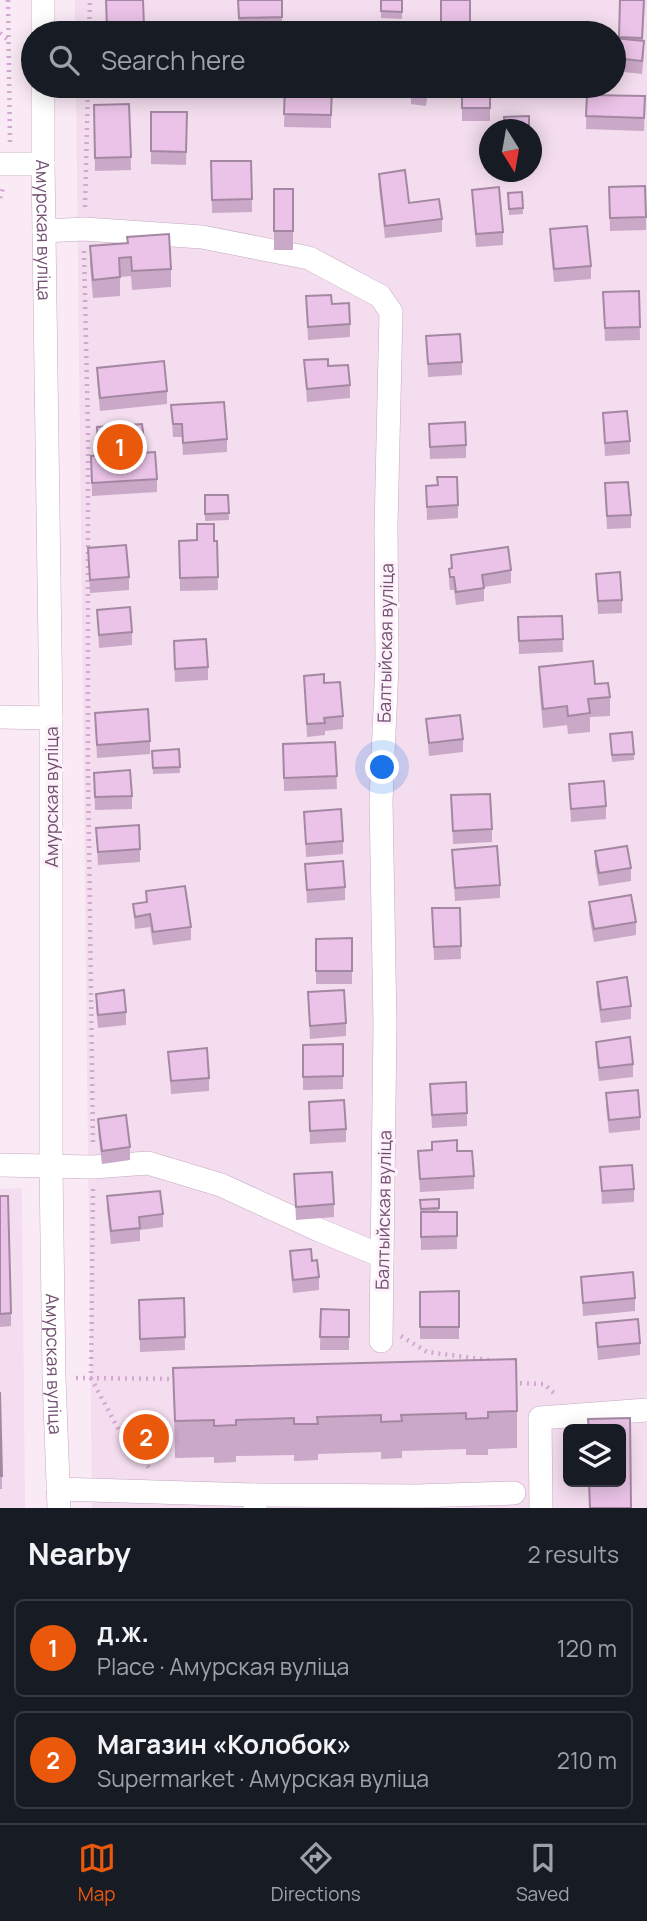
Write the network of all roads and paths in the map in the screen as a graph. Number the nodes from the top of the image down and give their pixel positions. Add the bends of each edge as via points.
1 (8, 0) edge
2 (43, 0) edge
3 (90, 0) edge
4 (43, 21) edge
5 (89, 21) edge
6 (0, 33) edge
7 (9, 41) junction
8 (43, 98) edge
9 (88, 98) edge
10 (5, 164) edge
11 (43, 164) junction
12 (0, 198) edge
13 (84, 229) junction
14 (44, 231) junction
15 (0, 717) edge
16 (51, 718) junction
17 (0, 1165) edge
18 (51, 1167) junction
19 (93, 1167) junction
20 (382, 1256) junction
21 (381, 1332) joint
22 (495, 1361) edge
23 (517, 1373) edge
24 (54, 1378) junction
25 (91, 1378) junction
26 (189, 1379) edge
27 (511, 1383) edge
28 (525, 1384) junction
29 (647, 1410) edge
30 (580, 1415) junction
31 (170, 1493) junction
32 (514, 1493) dead end
33 (58, 1499) edge
34 (255, 1501) edge
35 (541, 1508) edge

1 - 7 path
2 - 4 street
3 - 5 path
6 - 7 path
7 - 10 path
8 - 11 street, Амурская вуліца
9 - 13 path
10 - 11 street
10 - 12 path
11 - 14 street, Амурская вуліца
13 - 14 street, Балтыйская вуліца
13 - 19 path
13 - 20 street, Балтыйская вуліца via 202,237 309,258 380,296 391,312 381,801 385,1024
14 - 16 street, Амурская вуліца
15 - 16 street
16 - 18 street, Амурская вуліца
17 - 18 street
18 - 19 street
18 - 24 street, Амурская вуліца
19 - 20 street via 148,1163 221,1185
19 - 25 path
20 - 21 street, Балтыйская вуліца
21 - 22 path via 427,1352
23 - 28 path
24 - 25 path
24 - 33 street, Амурская вуліца
25 - 26 path
25 - 31 path via 121,1434
27 - 28 path
28 - 30 path via 544,1384
29 - 30 street
30 - 35 street via 540,1418
31 - 33 street
31 - 34 street
32 - 34 street

